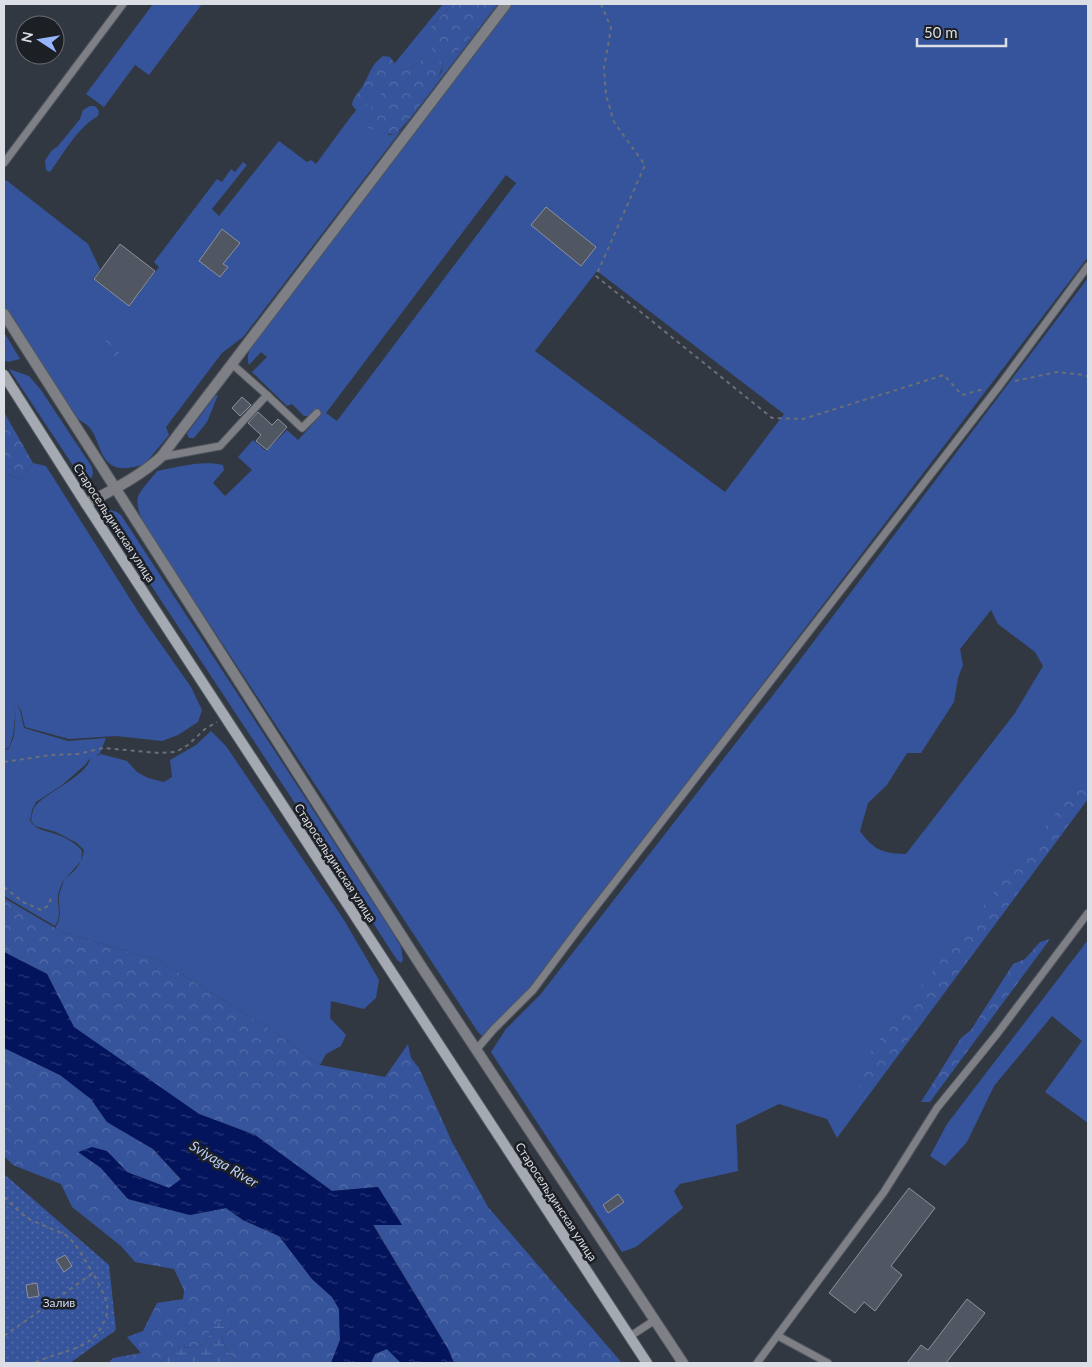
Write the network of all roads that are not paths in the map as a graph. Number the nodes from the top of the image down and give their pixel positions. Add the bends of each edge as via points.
1 (123, 4) edge
2 (506, 4) edge
3 (4, 163) edge
4 (1088, 266) edge
5 (4, 314) edge
6 (232, 364) junction
7 (4, 375) edge
8 (267, 395) junction
9 (317, 413) dead end
10 (161, 457) junction
11 (115, 489) junction
12 (86, 504) junction
13 (1088, 913) edge
14 (476, 1050) junction
15 (654, 1320) junction
16 (778, 1336) junction
17 (629, 1337) junction
18 (646, 1363) edge
19 (683, 1363) edge
20 (757, 1363) edge
21 (828, 1363) edge

1 - 3 lane
2 - 6 street
4 - 14 lane via 1000,385 533,990
5 - 11 street
6 - 8 lane
6 - 10 street
7 - 12 main road, Старосельдинская улица
8 - 9 lane via 302,428
8 - 10 lane via 220,446
10 - 11 street
11 - 12 street
11 - 14 street
12 - 17 main road, Старосельдинская улица
13 - 16 lane via 937,1108 884,1192
14 - 15 street
15 - 17 lane
15 - 19 street
16 - 20 lane
16 - 21 lane
17 - 18 main road, Старосельдинская улица

